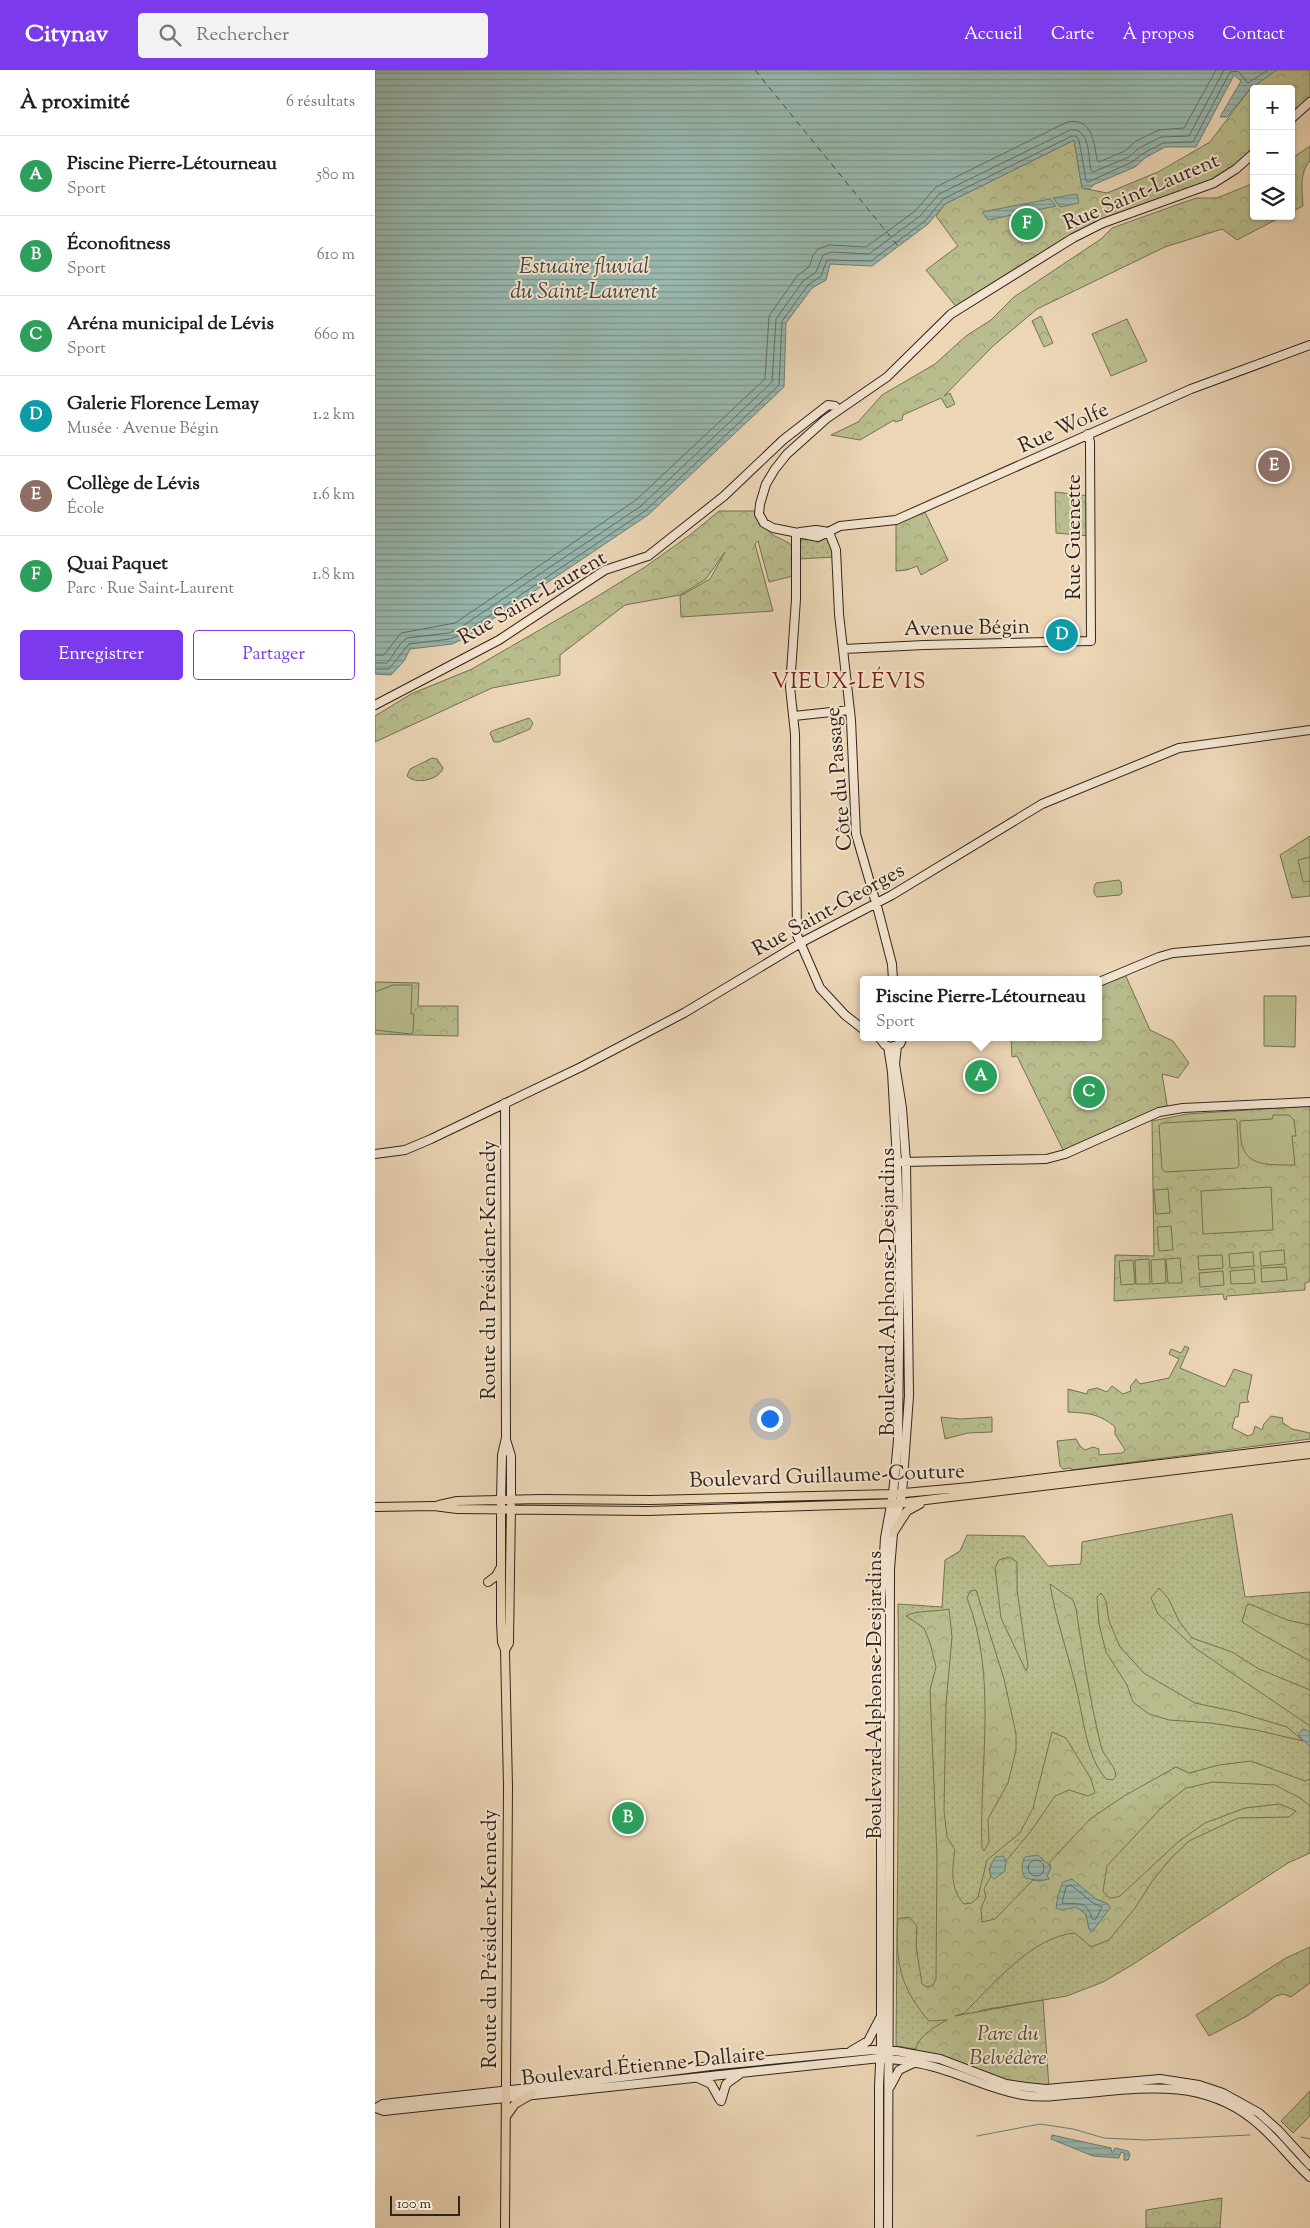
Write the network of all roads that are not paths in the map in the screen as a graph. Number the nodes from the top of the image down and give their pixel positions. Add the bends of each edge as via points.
1 (1310, 102) edge
2 (1295, 115) edge
3 (1250, 157) edge
4 (1310, 345) edge
5 (838, 410) junction
6 (1088, 434) junction
7 (780, 530) junction
8 (829, 532) junction
9 (796, 533) junction
10 (797, 550) junction
11 (1091, 641) joint
12 (844, 649) junction
13 (375, 704) edge
14 (850, 710) junction
15 (794, 716) junction
16 (1310, 730) edge
17 (876, 904) junction
18 (1310, 941) edge
19 (800, 943) junction
20 (887, 951) junction
21 (889, 976) edge
22 (893, 976) edge
23 (1102, 981) edge
24 (860, 1027) edge
25 (884, 1041) edge
26 (900, 1041) edge
27 (903, 1041) edge
28 (888, 1046) junction
29 (1310, 1102) edge
30 (505, 1103) junction
31 (375, 1154) edge
32 (897, 1162) junction
33 (906, 1162) junction
34 (506, 1438) junction
35 (1310, 1446) edge
36 (1310, 1454) edge
37 (902, 1493) junction
38 (893, 1494) junction
39 (943, 1499) junction
40 (501, 1500) junction
41 (511, 1500) junction
42 (901, 1502) junction
43 (891, 1503) junction
44 (434, 1506) junction
45 (375, 1508) edge
46 (501, 1510) junction
47 (511, 1510) junction
48 (893, 1533) junction
49 (501, 1565) junction
50 (488, 1582) dead end
51 (505, 1650) junction
52 (881, 2015) junction
53 (847, 2053) junction
54 (884, 2054) junction
55 (915, 2062) junction
56 (749, 2071) junction
57 (693, 2076) junction
58 (888, 2092) junction
59 (506, 2094) junction
60 (533, 2094) junction
61 (506, 2117) junction
62 (1310, 2164) edge
63 (1310, 2177) edge
64 (505, 2228) edge
65 (879, 2228) edge
66 (888, 2228) edge

1 - 2 street
3 - 5 street, Rue Saint-Laurent via 1214,183 1087,230 957,309 928,334 900,366
4 - 6 street, Rue Wolfe via 1191,389
5 - 7 street, Rue Saint-Laurent via 798,443 766,484 759,514 767,526
5 - 13 street, Rue Saint-Laurent via 835,406 828,406 810,418 724,496 648,556 605,570 499,640
6 - 8 street, Rue Wolfe via 896,520 840,526
6 - 11 street, Rue Guenette
7 - 9 street, Rue Wolfe
7 - 10 street
8 - 9 street, Rue Wolfe
8 - 12 street, Côte du Passage via 836,550
9 - 10 street
10 - 15 street via 790,687
11 - 12 street, Avenue Bégin
12 - 14 street, Côte du Passage
14 - 15 street
14 - 17 street, Côte du Passage via 856,834
15 - 19 street via 797,935
16 - 17 street, Rue Saint-Georges via 1195,745 1164,754 1042,804
17 - 19 street, Rue Saint-Georges
17 - 20 street
18 - 23 street via 1173,953
19 - 24 street via 820,988
19 - 30 street, Rue Saint-Georges via 684,1013
20 - 21 street
20 - 22 street
25 - 28 street
26 - 28 street
27 - 33 street, Boulevard Alphonse-Desjardins via 895,1064
28 - 32 street, Boulevard Alphonse-Desjardins
29 - 33 street via 1159,1112 1065,1154 1046,1159
30 - 31 street, Rue Saint-Georges via 405,1150
30 - 34 street, Route du Président-Kennedy
32 - 33 street
32 - 38 street, Boulevard Alphonse-Desjardins via 898,1440
33 - 37 street, Boulevard Alphonse-Desjardins via 909,1387
34 - 40 street, Route du Président-Kennedy via 501,1455
34 - 41 street, Route du Président-Kennedy via 511,1456
35 - 37 main road, Boulevard Guillaume-Couture
36 - 39 main road, Boulevard Guillaume-Couture
37 - 38 main road, Boulevard Guillaume-Couture
37 - 42 street, Boulevard Alphonse-Desjardins
38 - 41 main road, Boulevard Guillaume-Couture
38 - 43 street, Boulevard Alphonse-Desjardins
39 - 42 main road, Boulevard Guillaume-Couture
39 - 48 main road via 911,1508
40 - 41 main road, Boulevard Guillaume-Couture
40 - 44 main road, Boulevard Guillaume-Couture via 457,1501
40 - 46 main road, Route du Président-Kennedy
41 - 47 main road, Route du Président-Kennedy
42 - 43 main road, Boulevard Guillaume-Couture
42 - 48 street, Boulevard Alphonse-Desjardins
43 - 47 main road, Boulevard Guillaume-Couture via 648,1511
43 - 52 street, Boulevard Alphonse-Desjardins via 881,1601
44 - 45 main road, Boulevard Guillaume-Couture
44 - 46 main road, Boulevard Guillaume-Couture
46 - 47 main road, Boulevard Guillaume-Couture
46 - 49 main road, Route du Président-Kennedy
47 - 51 main road, Route du Président-Kennedy via 509,1643
48 - 54 street, Boulevard Alphonse-Desjardins via 889,1569
49 - 50 main road via 496,1576
49 - 51 main road, Route du Président-Kennedy via 501,1622
51 - 59 main road, Route du Président-Kennedy via 508,1777
52 - 53 street via 867,2041
52 - 54 street, Boulevard Alphonse-Desjardins
53 - 54 street, Boulevard Étienne-Dallaire
53 - 59 street, Boulevard Étienne-Dallaire via 719,2065
54 - 55 street, Boulevard Étienne-Dallaire
54 - 56 street, Boulevard Étienne-Dallaire
54 - 58 street, Boulevard Alphonse-Desjardins
54 - 62 street, Boulevard Étienne-Dallaire via 940,2059 1015,2086 1049,2088 1160,2080 1199,2085 1223,2093 1259,2113
54 - 65 street, Boulevard Alphonse-Desjardins
55 - 58 street via 899,2070
55 - 63 street, Boulevard Étienne-Dallaire via 949,2071 989,2088 1024,2095 1163,2088 1207,2095 1233,2106 1255,2121
56 - 57 street, Boulevard Étienne-Dallaire
56 - 57 street via 728,2081 721,2101 711,2084
57 - 60 street, Boulevard Étienne-Dallaire
58 - 66 street, Boulevard Alphonse-Desjardins
59 - 59 street, Boulevard Étienne-Dallaire via 383,2104 376,2108 383,2110
59 - 60 street, Boulevard Étienne-Dallaire
59 - 61 main road, Route du Président-Kennedy
60 - 61 main road via 515,2104
61 - 64 main road, Route du Président-Kennedy

